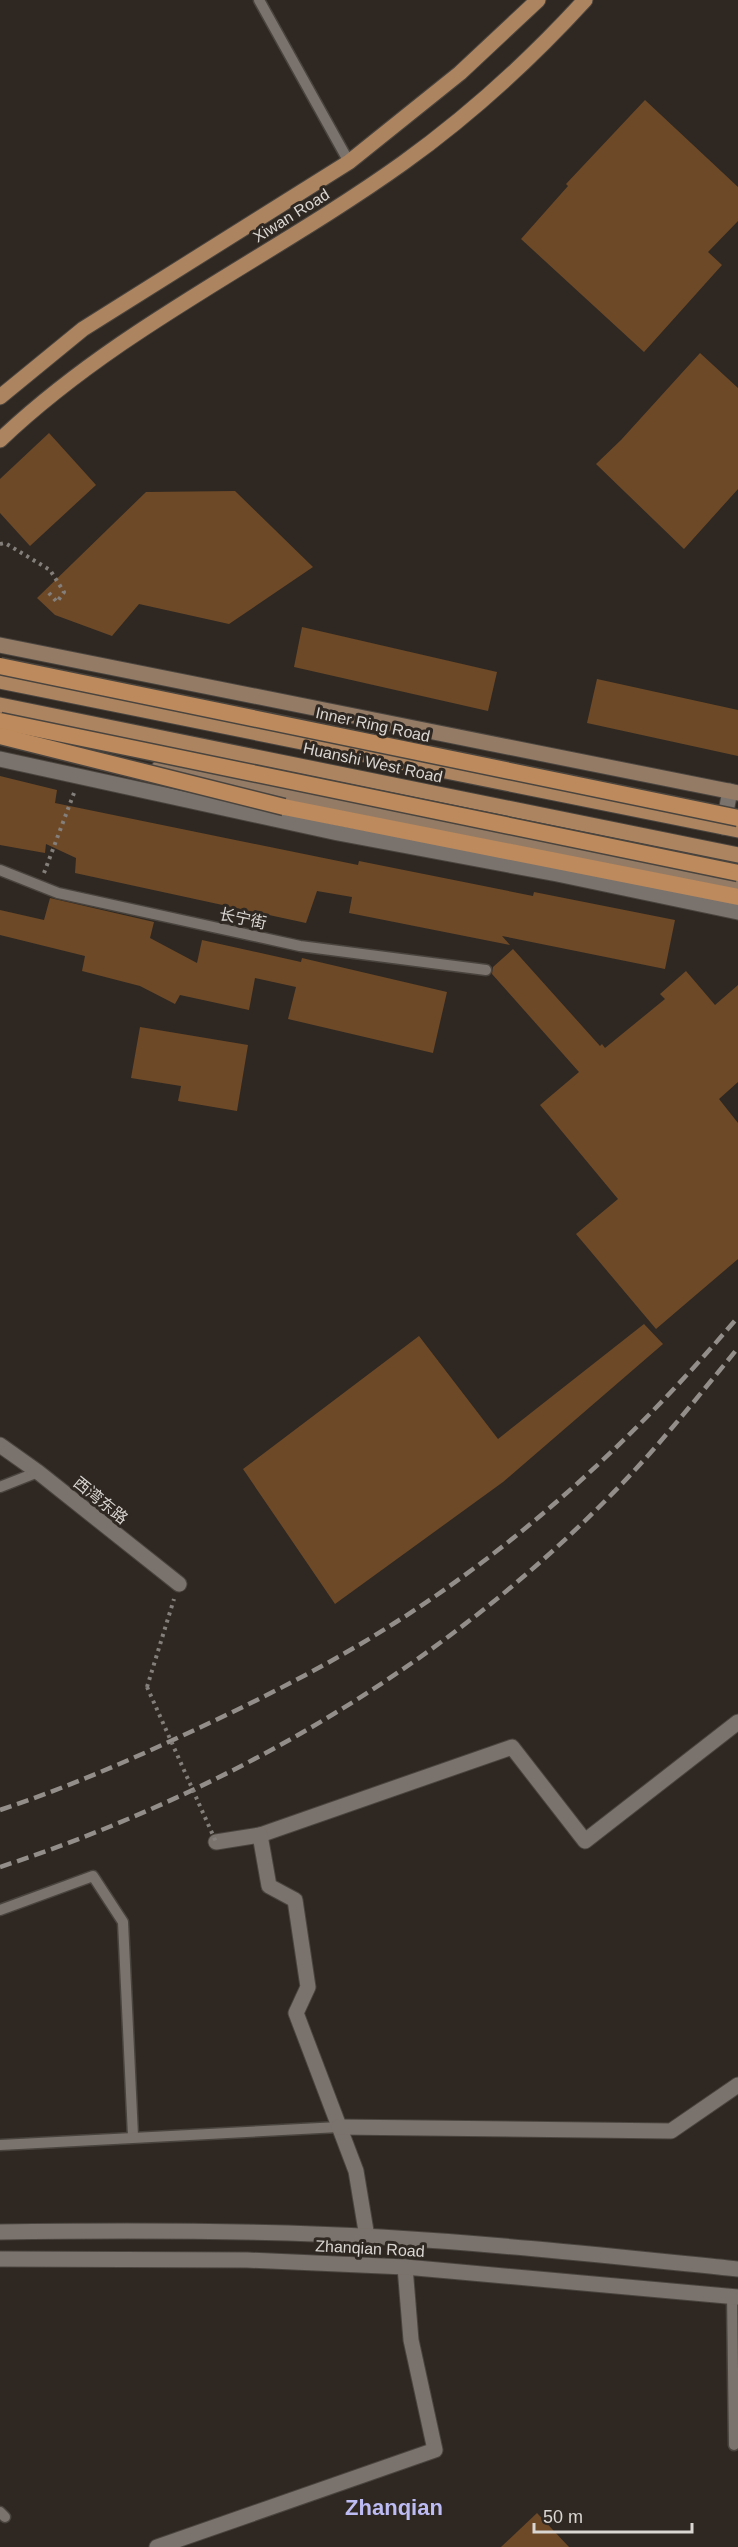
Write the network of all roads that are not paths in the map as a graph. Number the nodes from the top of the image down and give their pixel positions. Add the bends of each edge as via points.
1 (259, 0) edge
2 (538, 0) edge
3 (585, 0) edge
4 (349, 162) junction
5 (0, 397) edge
6 (0, 440) edge
7 (0, 645) edge
8 (0, 666) edge
9 (0, 681) edge
10 (262, 699) junction
11 (0, 705) edge
12 (0, 721) edge
13 (255, 733) junction
14 (0, 737) edge
15 (265, 758) junction
16 (0, 759) edge
17 (256, 788) junction
18 (734, 792) edge
19 (738, 818) edge
20 (730, 829) edge
21 (738, 855) edge
22 (0, 870) edge
23 (738, 873) edge
24 (738, 897) edge
25 (486, 970) dead end
26 (0, 1445) edge
27 (38, 1472) junction
28 (0, 1487) edge
29 (178, 1584) road end
30 (738, 1722) edge
31 (260, 1835) junction
32 (216, 1842) road end
33 (0, 1910) edge
34 (738, 2085) edge
35 (339, 2127) junction
36 (133, 2136) junction
37 (0, 2145) edge
38 (0, 2232) edge
39 (367, 2236) junction
40 (0, 2259) edge
41 (405, 2267) junction
42 (738, 2269) edge
43 (735, 2297) edge
44 (734, 2445) dead end
45 (157, 2547) edge

1 - 4 lane
2 - 4 main road, Xiwan Road via 452,79
3 - 6 main road, Xiwan Road via 514,70 404,163 108,352
4 - 5 main road, Xiwan Road via 83,329
7 - 10 main road
8 - 19 highway, Inner Ring Road, bridge
9 - 13 main road, Huanshi West Road
10 - 13 street
10 - 18 main road
11 - 15 main road, Huanshi West Road
12 - 23 highway, bridge
13 - 20 main road, Huanshi West Road
14 - 17 main road
14 - 24 highway, bridge via 284,807
15 - 17 street
15 - 21 main road, Huanshi West Road
16 - 24 street via 338,833 557,874
17 - 24 main road
18 - 20 street
22 - 25 lane, 长宁街 via 58,893 300,946
26 - 27 street, 西湾东路
27 - 28 lane
27 - 29 street, 西湾东路
30 - 31 street via 585,1841 512,1747
31 - 32 street
31 - 35 street via 268,1886 295,1900 308,1988 296,2013
33 - 36 lane via 93,1876 123,1922
34 - 35 street via 671,2131
35 - 36 lane
35 - 39 street via 356,2171
36 - 37 lane
38 - 39 street, Zhanqian Road
39 - 42 street, Zhanqian Road
40 - 41 street, Zhanqian Road via 247,2260
41 - 43 street, Zhanqian Road
41 - 45 street via 411,2340 435,2450
43 - 44 lane

